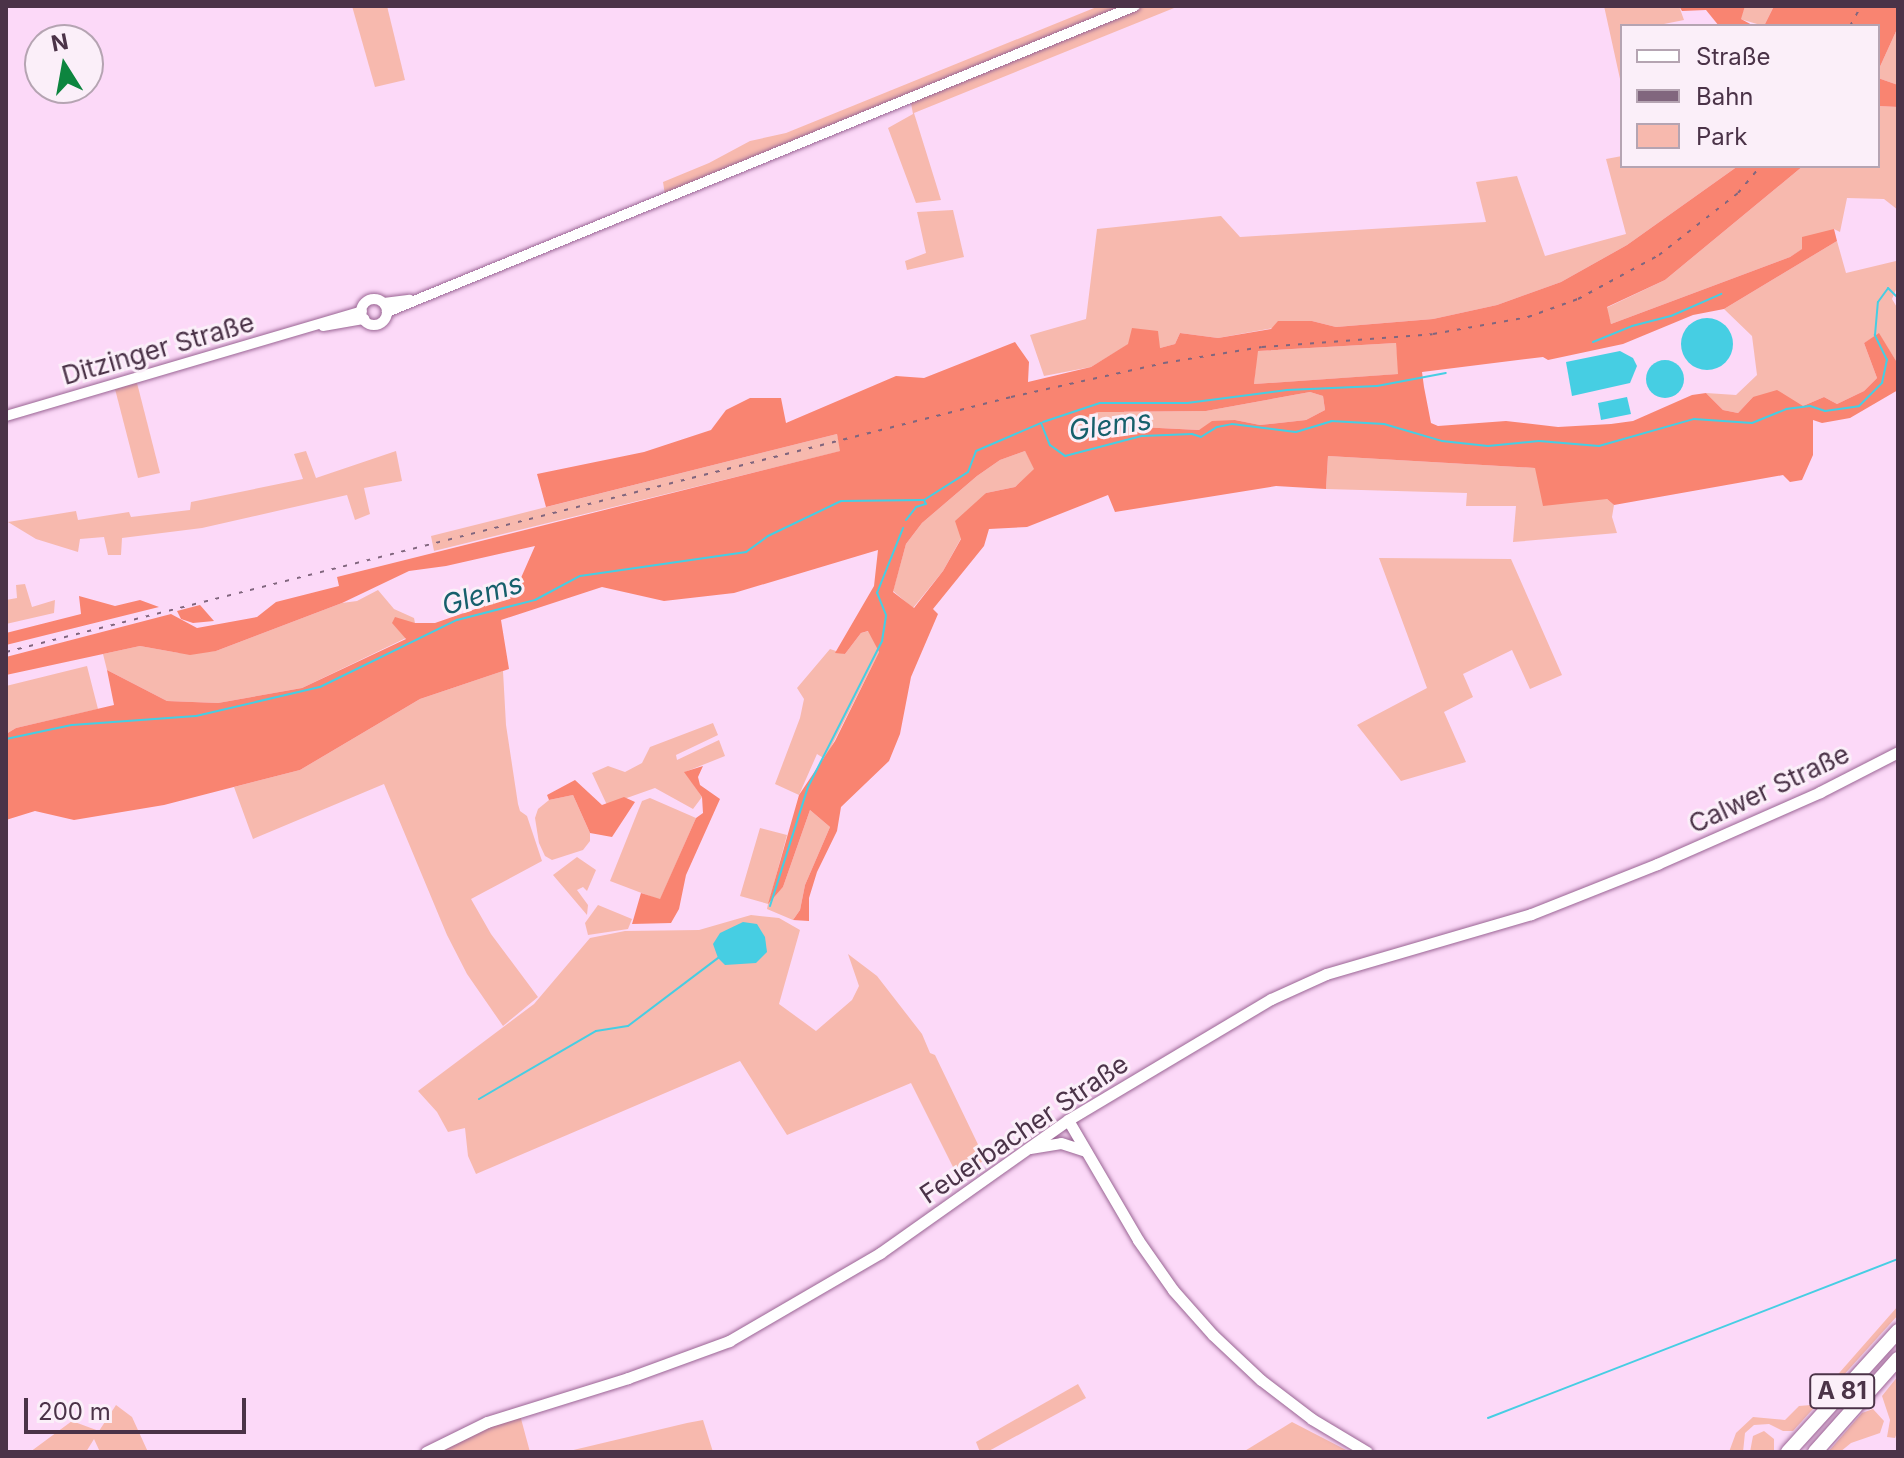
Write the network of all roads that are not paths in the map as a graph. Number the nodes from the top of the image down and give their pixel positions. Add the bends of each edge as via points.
1 (1135, 6) edge
2 (386, 308) junction
3 (363, 315) junction
4 (6, 416) edge
5 (1898, 752) edge
6 (1657, 864) joint
7 (1068, 1120) junction
8 (1026, 1149) junction
9 (1086, 1151) junction
10 (1898, 1331) edge
11 (1898, 1359) edge
12 (426, 1452) edge
13 (1367, 1452) edge
14 (1788, 1452) edge
15 (1815, 1452) edge

1 - 2 street
2 - 3 street via 371,299
2 - 3 street via 380,323 372,324
3 - 4 street, Ditzinger Straße
5 - 6 main road, Calwer Straße
6 - 7 main road, Feuerbacher Straße via 1531,914 1326,974 1271,999
7 - 8 main road, Feuerbacher Straße
7 - 9 main road
8 - 9 main road via 1061,1143
8 - 12 main road, Feuerbacher Straße via 880,1253 729,1341 487,1422
9 - 13 main road via 1157,1269 1213,1335 1271,1388
10 - 14 highway, A 81
11 - 15 highway, A 81

